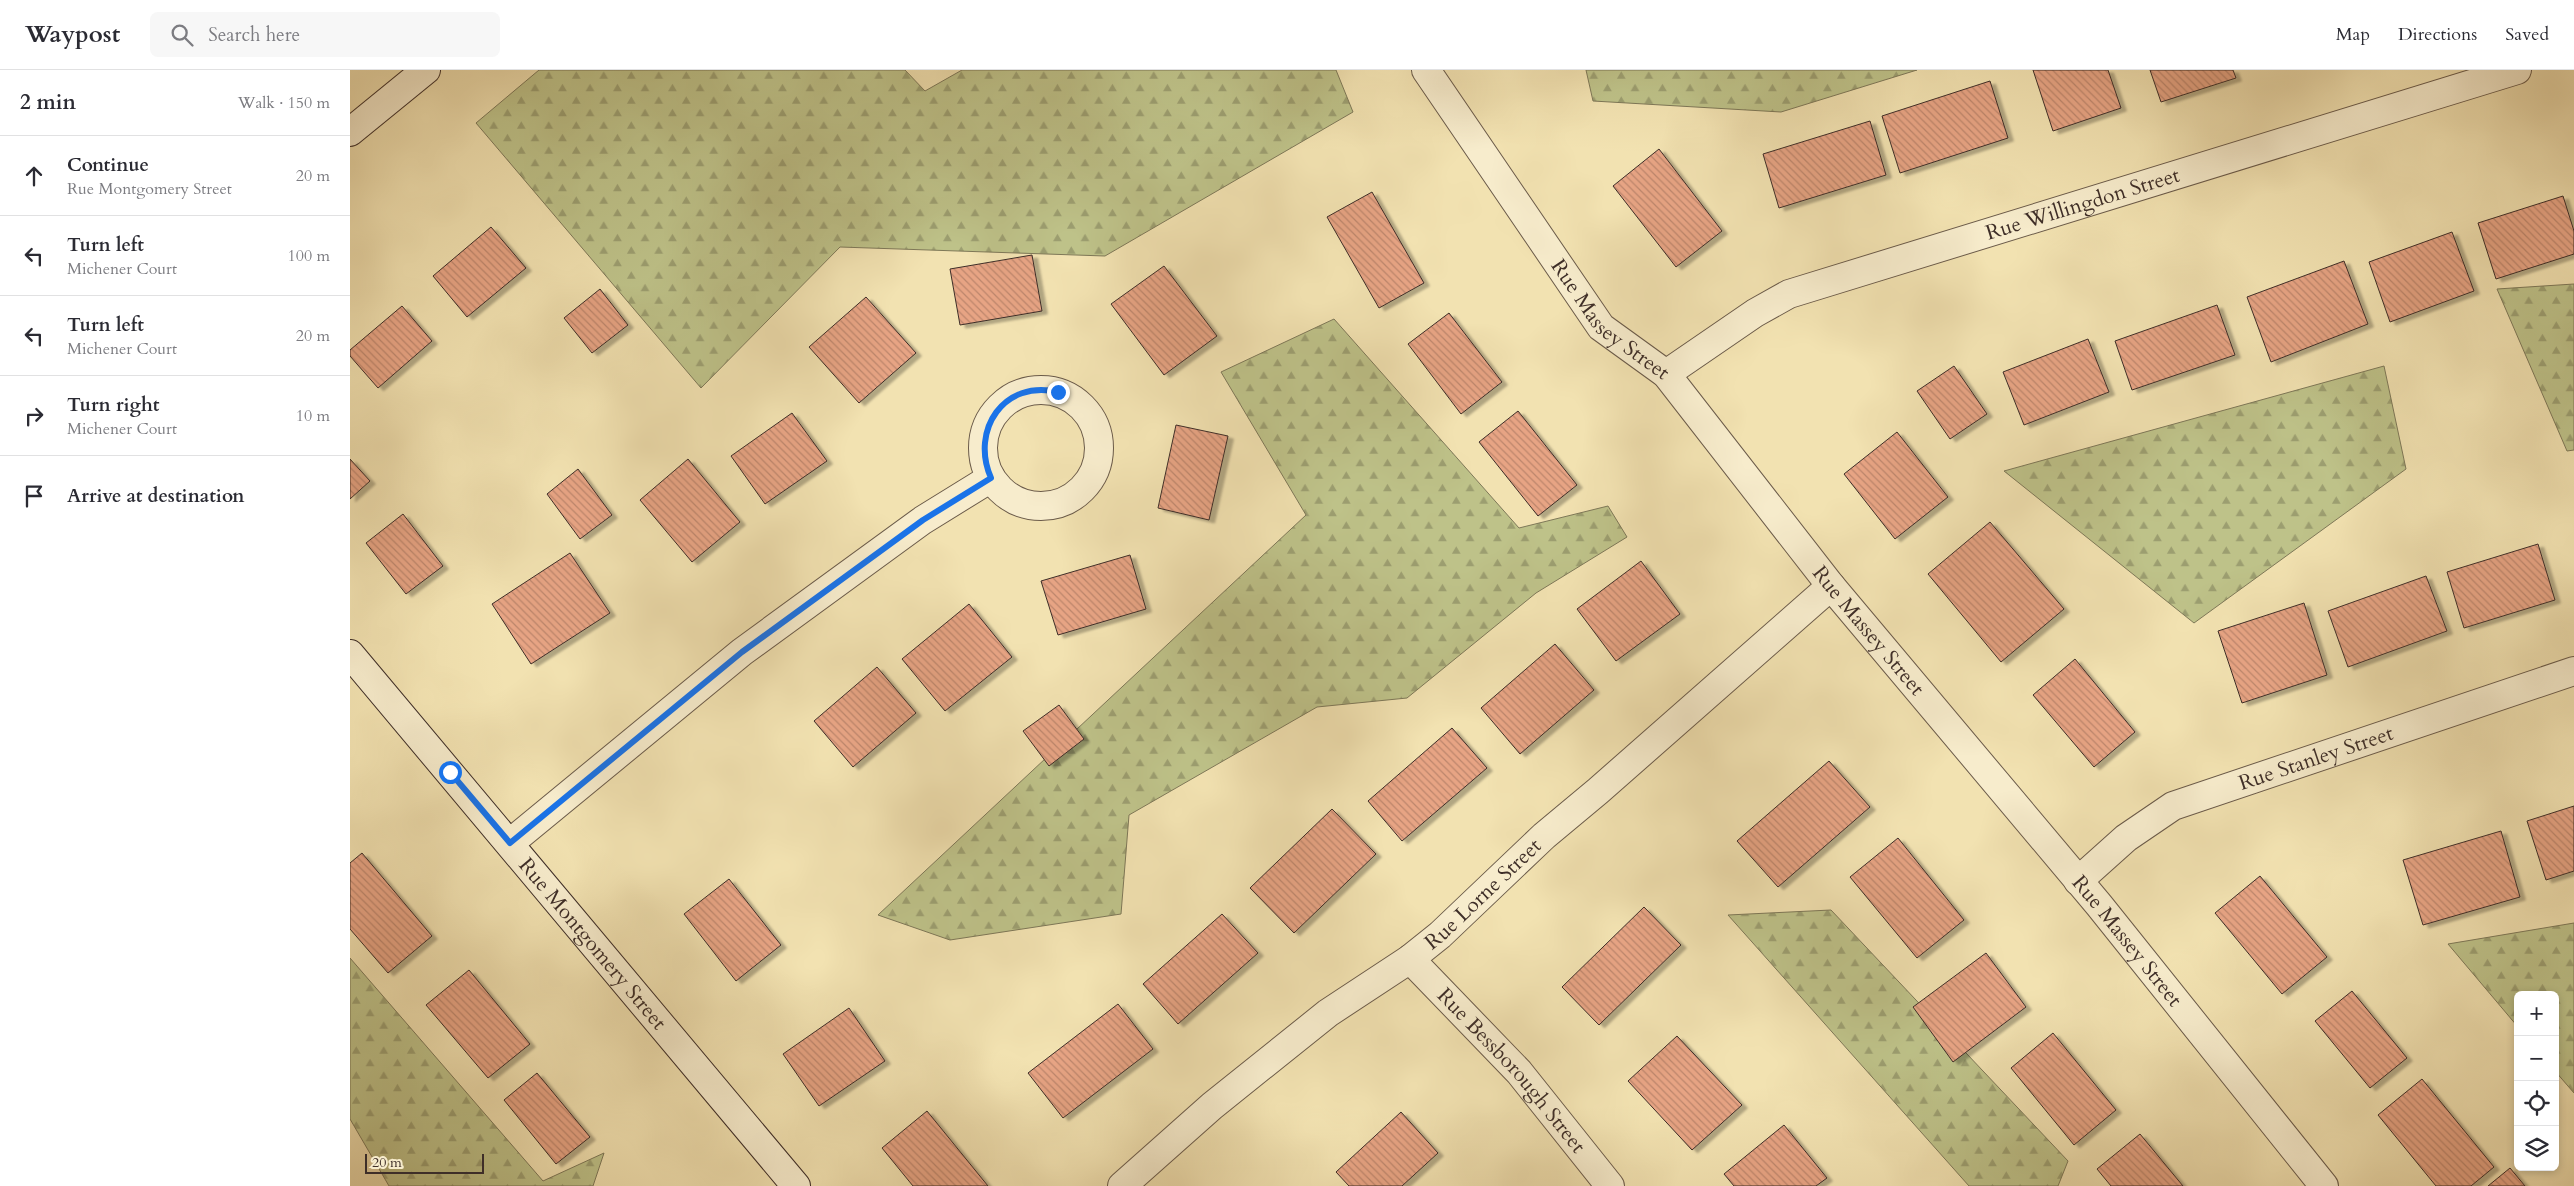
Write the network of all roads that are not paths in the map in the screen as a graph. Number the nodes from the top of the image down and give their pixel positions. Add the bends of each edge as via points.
1 (426, 70) edge
2 (1426, 70) edge
3 (2516, 70) edge
4 (350, 132) edge
5 (1666, 374) junction
6 (991, 478) junction
7 (1831, 586) junction
8 (350, 654) edge
9 (2574, 670) edge
10 (510, 843) junction
11 (2078, 881) junction
12 (1410, 959) junction
13 (796, 1186) edge
14 (1122, 1186) edge
15 (1610, 1186) edge
16 (2324, 1186) edge

1 - 4 street
2 - 5 street, Rue Massey Street via 1600,327
3 - 5 street, Rue Willingdon Street via 1789,294 1755,313
5 - 7 street, Rue Massey Street
6 - 6 street via 1001,490 1022,502 1039,506 1072,497 1087,484 1097,464 1100,449 1092,420 1084,408 1058,392 1031,390 1010,398 997,410 985,432 983,450
6 - 10 street via 923,520 742,652
7 - 11 street, Rue Massey Street
7 - 12 street, Rue Lorne Street via 1544,836 1440,935
8 - 10 street, Rue Montgomery Street
9 - 11 street, Rue Stanley Street via 2173,806 2126,838
10 - 13 street, Rue Montgomery Street
11 - 16 street, Rue Massey Street
12 - 14 street, Rue Lorne Street via 1328,1013 1212,1106
12 - 15 street, Rue Bessborough Street via 1518,1072

